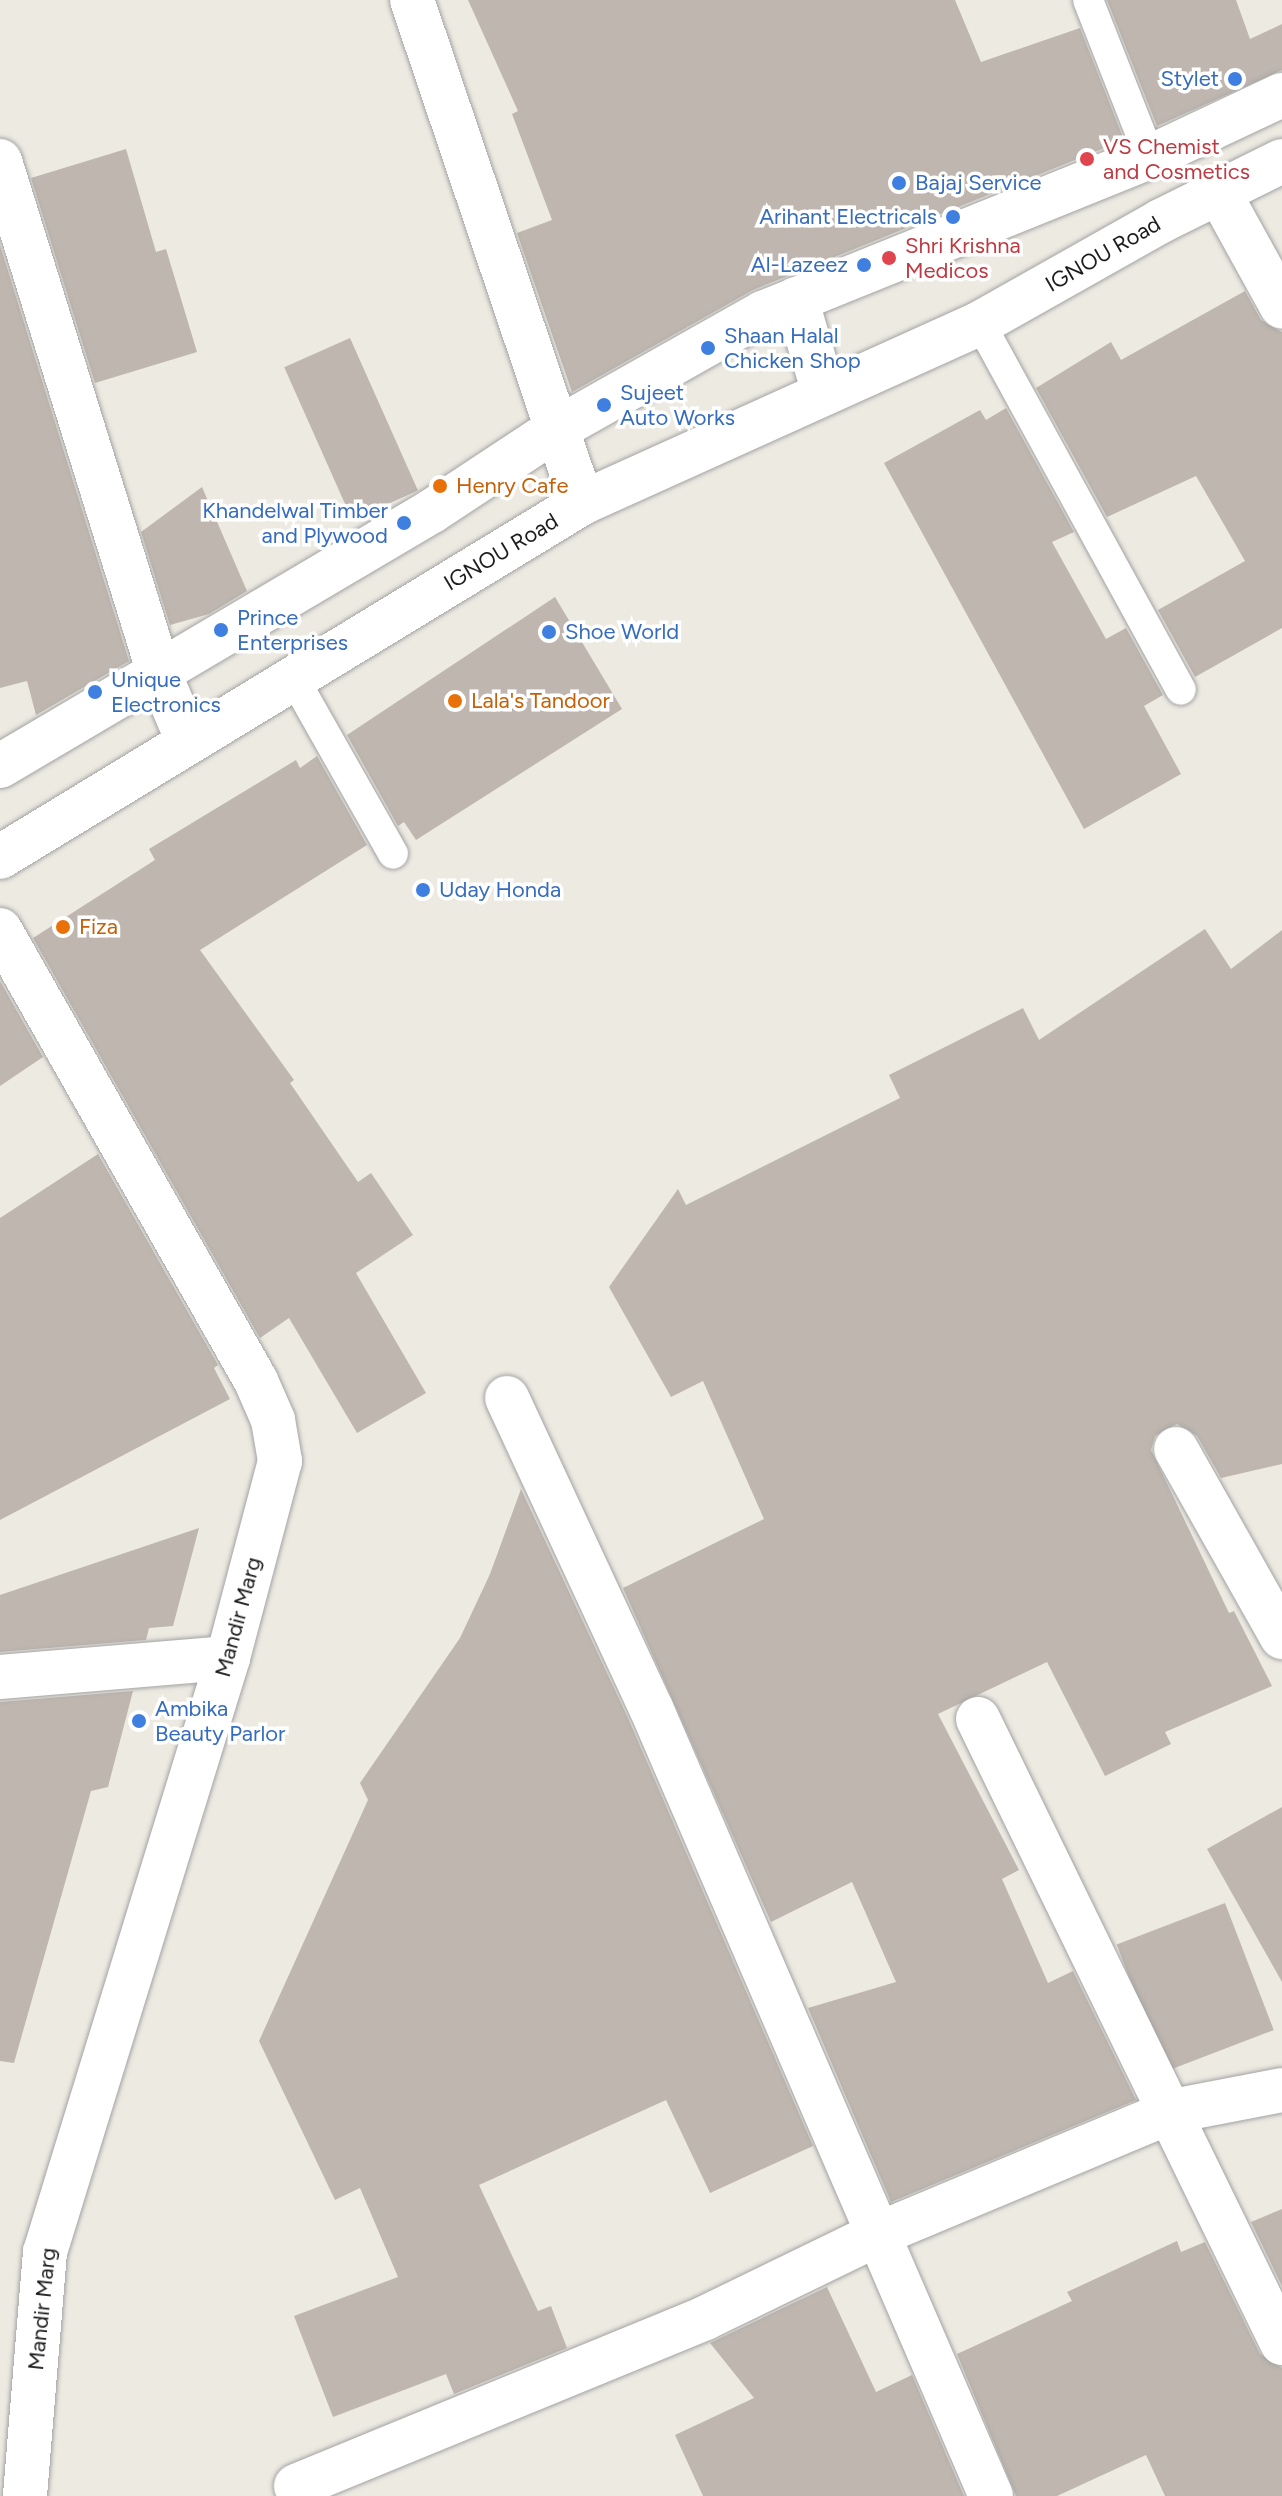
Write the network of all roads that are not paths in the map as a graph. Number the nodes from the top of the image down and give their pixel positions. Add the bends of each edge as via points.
1 (412, 0) edge
2 (1088, 0) edge
3 (1282, 95) edge
4 (1150, 157) junction
5 (0, 161) edge
6 (1282, 161) edge
7 (1218, 191) junction
8 (796, 299) junction
9 (1282, 307) edge
10 (980, 323) junction
11 (824, 393) junction
12 (555, 430) junction
13 (582, 503) junction
14 (159, 673) junction
15 (293, 677) junction
16 (1181, 690) dead end
17 (187, 739) junction
18 (0, 766) edge
19 (393, 854) dead end
20 (0, 857) edge
21 (0, 930) edge
22 (507, 1398) dead end
23 (1176, 1449) dead end
24 (1282, 1637) edge
25 (228, 1658) junction
26 (0, 1677) edge
27 (978, 1719) dead end
28 (1282, 2090) edge
29 (1173, 2111) junction
30 (876, 2235) junction
31 (1282, 2343) edge
32 (296, 2486) dead end
33 (25, 2496) edge
34 (991, 2496) edge

1 - 12 street
2 - 4 lane
3 - 4 street
4 - 8 street
5 - 14 street
6 - 7 street, IGNOU Road
7 - 9 street
7 - 10 street, IGNOU Road
8 - 11 street
8 - 12 street
10 - 11 street, IGNOU Road
10 - 16 lane
11 - 13 street, IGNOU Road
12 - 13 street
12 - 14 street via 432,511
13 - 15 street, IGNOU Road
14 - 17 street
14 - 18 street
15 - 17 street, IGNOU Road
15 - 19 lane
17 - 20 street, IGNOU Road
21 - 25 street, Mandir Marg via 273,1420 280,1461
22 - 30 street via 645,1694
23 - 24 street
25 - 26 street
25 - 33 street, Mandir Marg via 45,2252
27 - 29 street
28 - 29 street
29 - 30 street
29 - 31 street
30 - 32 street via 705,2318
30 - 34 street

